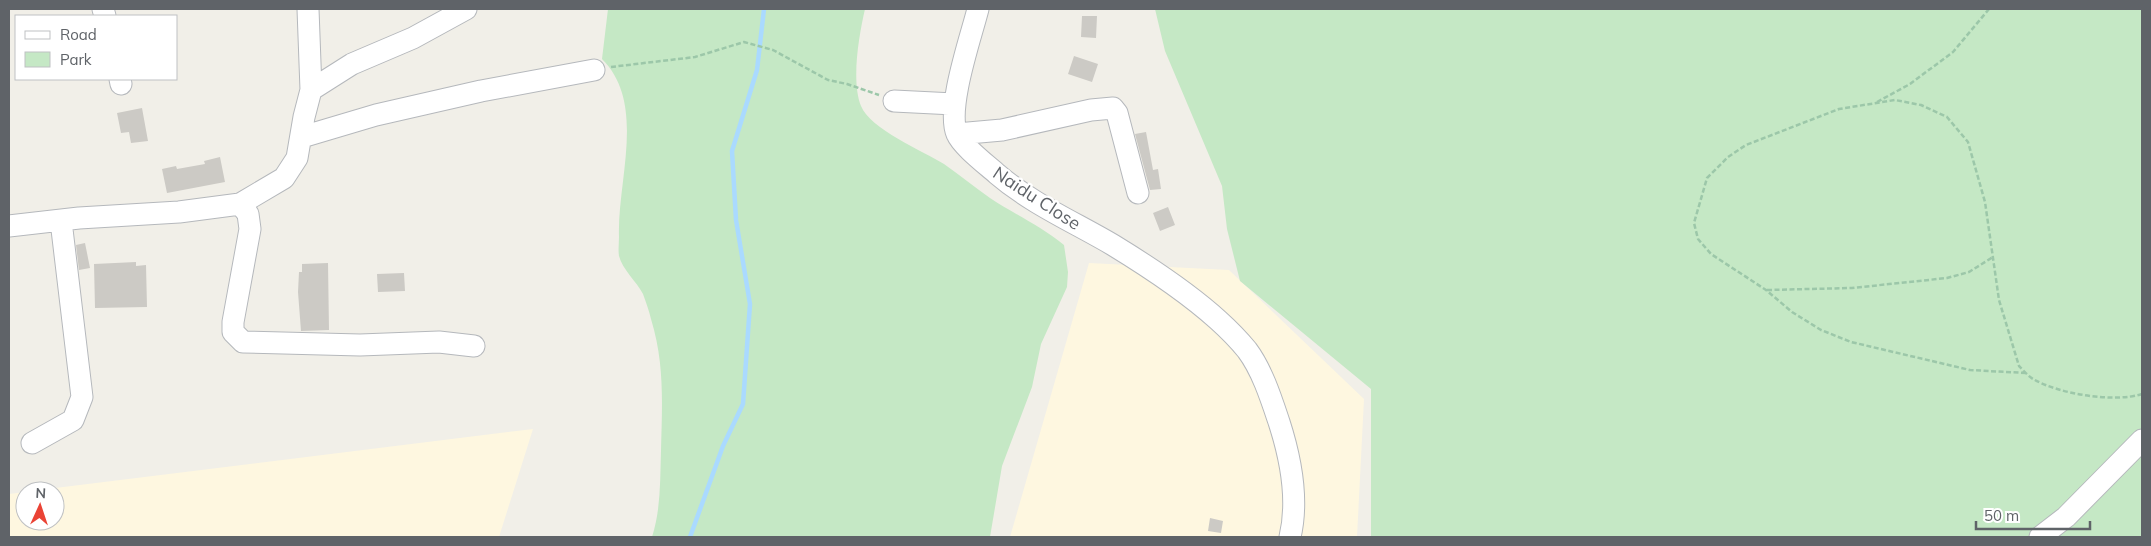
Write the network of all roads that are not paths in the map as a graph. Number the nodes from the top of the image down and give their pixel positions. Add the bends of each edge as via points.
1 (308, 9) edge
2 (466, 9) edge
3 (978, 9) edge
4 (594, 70) road end
5 (311, 90) junction
6 (894, 101) road end
7 (954, 104) junction
8 (957, 134) junction
9 (302, 137) junction
10 (1138, 193) dead end
11 (240, 204) junction
12 (60, 221) junction
13 (9, 226) edge
14 (474, 346) dead end
15 (2142, 440) edge
16 (32, 443) dead end
17 (1290, 537) edge
18 (2040, 537) edge

1 - 5 street
2 - 5 street via 413,38 352,64
3 - 7 street
4 - 9 street via 376,115
5 - 9 street
6 - 7 street
7 - 8 street
8 - 10 street via 1002,130 1090,110 1113,108
8 - 17 street, Naidu Close via 980,160 1010,184 1200,303 1247,350 1273,404 1285,439 1295,507
9 - 11 street via 297,158 284,178
11 - 12 street
11 - 14 street via 248,214 250,229 233,332 243,342 360,345 439,342
12 - 13 street
12 - 16 street via 82,396 73,420
15 - 18 street via 2066,517

